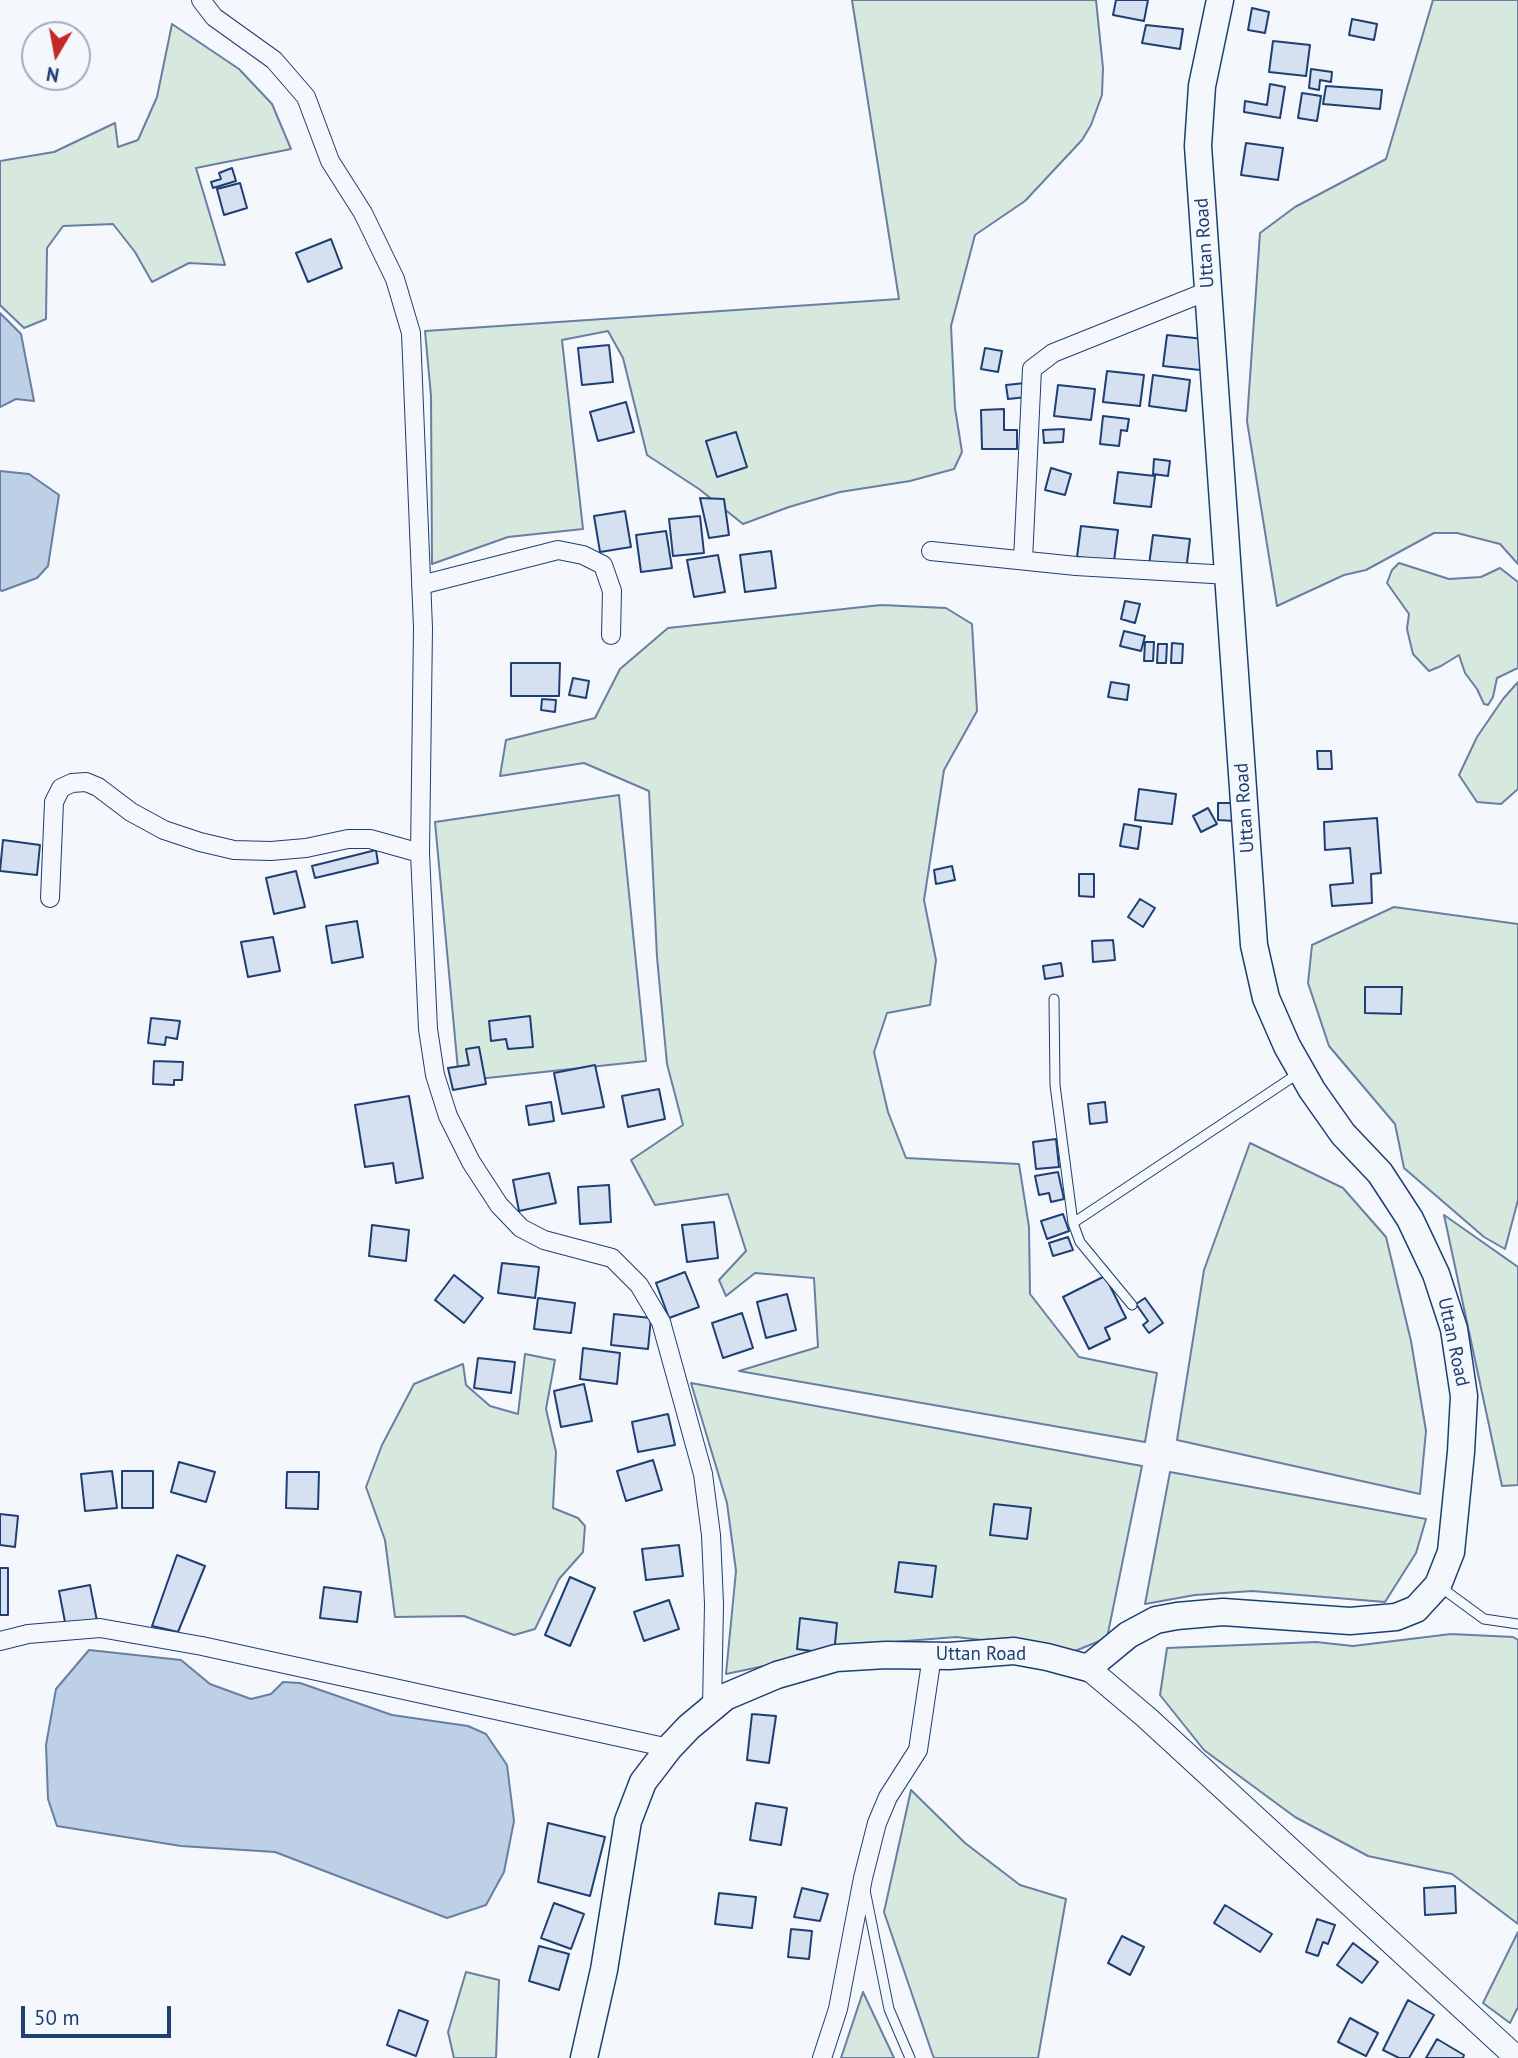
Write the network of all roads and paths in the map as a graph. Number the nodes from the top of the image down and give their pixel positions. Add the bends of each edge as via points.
1 (201, 0) edge
2 (1220, 0) edge
3 (1208, 291) junction
4 (931, 551) dead end
5 (1023, 560) junction
6 (1229, 575) junction
7 (421, 585) junction
8 (611, 635) dead end
9 (420, 853) junction
10 (50, 898) dead end
11 (1054, 999) dead end
12 (1302, 1071) junction
13 (1073, 1223) junction
14 (1132, 1305) dead end
15 (1438, 1585) junction
16 (1518, 1623) edge
17 (0, 1641) edge
18 (932, 1656) junction
19 (1088, 1668) junction
20 (712, 1708) junction
21 (668, 1748) junction
22 (863, 1878) junction
23 (584, 2058) edge
24 (822, 2058) edge
25 (910, 2058) edge
26 (1517, 2058) edge

1 - 7 street via 214,17 274,61 306,97 330,161 363,213 395,279 411,332
2 - 3 main road, Uttan Road via 1202,86 1198,146
3 - 5 street via 1053,353 1032,369
3 - 6 main road, Uttan Road
4 - 5 street
5 - 6 street
6 - 12 main road, Uttan Road via 1254,944 1266,998
7 - 8 street via 558,551 583,555 603,565 612,591
7 - 9 street
9 - 10 street via 370,839 271,852 234,850 164,830 98,787 72,783 61,788 54,802
9 - 20 street via 428,1029 435,1075 448,1116 471,1162 499,1205 521,1228 544,1240 612,1258 639,1285 661,1322 703,1474 714,1604
11 - 13 lane via 1055,1085
12 - 13 lane
12 - 15 main road, Uttan Road via 1343,1134 1380,1173 1410,1219 1436,1274 1454,1329 1464,1396 1461,1452 1451,1552
13 - 14 lane via 1080,1242
15 - 16 lane via 1484,1619
15 - 19 main road, Uttan Road via 1416,1609 1396,1617 1350,1621 1223,1612 1156,1620 1128,1635
17 - 21 street via 100,1628
18 - 19 main road, Uttan Road via 1014,1651
18 - 20 main road, Uttan Road via 836,1658 777,1675 725,1697
18 - 22 street via 918,1750 888,1797
19 - 26 street
20 - 21 main road, Uttan Road
21 - 23 main road, Uttan Road via 643,1782 628,1821 604,1970
22 - 24 street via 838,2009
22 - 25 lane via 889,2009

